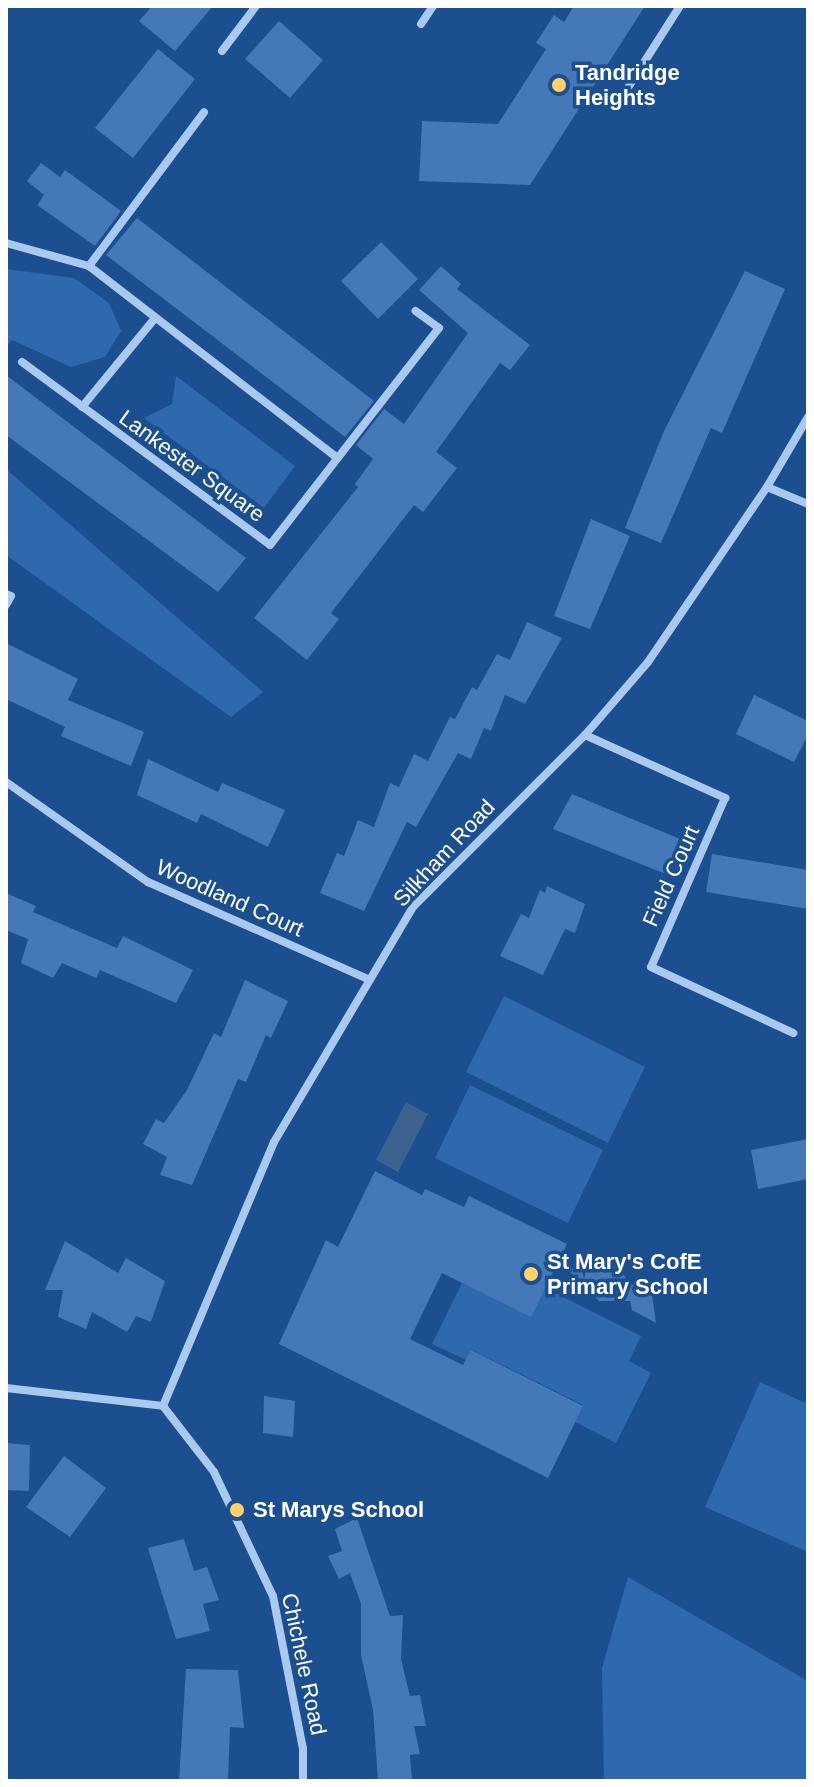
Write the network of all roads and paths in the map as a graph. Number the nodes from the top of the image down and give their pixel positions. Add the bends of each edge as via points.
1 (256, 6) edge
2 (433, 6) edge
3 (680, 6) edge
4 (421, 24) dead end
5 (222, 51) dead end
6 (629, 86) dead end
7 (204, 112) dead end
8 (6, 243) edge
9 (89, 266) junction
10 (416, 311) dead end
11 (155, 318) junction
12 (22, 362) dead end
13 (82, 407) junction
14 (808, 417) edge
15 (337, 458) junction
16 (767, 487) junction
17 (808, 504) edge
18 (6, 594) edge
19 (6, 605) edge
20 (585, 735) junction
21 (6, 782) edge
22 (368, 979) junction
23 (793, 1033) dead end
24 (6, 1388) edge
25 (163, 1406) junction
26 (303, 1781) edge

1 - 5 street
2 - 4 street
3 - 6 street
7 - 9 street
8 - 9 street
9 - 11 street
10 - 15 street, Lankester Square via 439,328
11 - 13 street
11 - 15 street
12 - 13 street, Lankester Square
13 - 15 street, Lankester Square via 270,545
14 - 16 street, Silkham Road
16 - 17 street
16 - 20 street, Silkham Road via 648,662
18 - 19 street via 11,596
20 - 22 street, Silkham Road via 413,907
20 - 23 street, Field Court via 725,798 651,967
21 - 22 street, Woodland Court via 148,882
22 - 25 street, Silkham Road via 274,1142
24 - 25 street
25 - 26 street, Chichele Road via 214,1472 273,1596 303,1749

